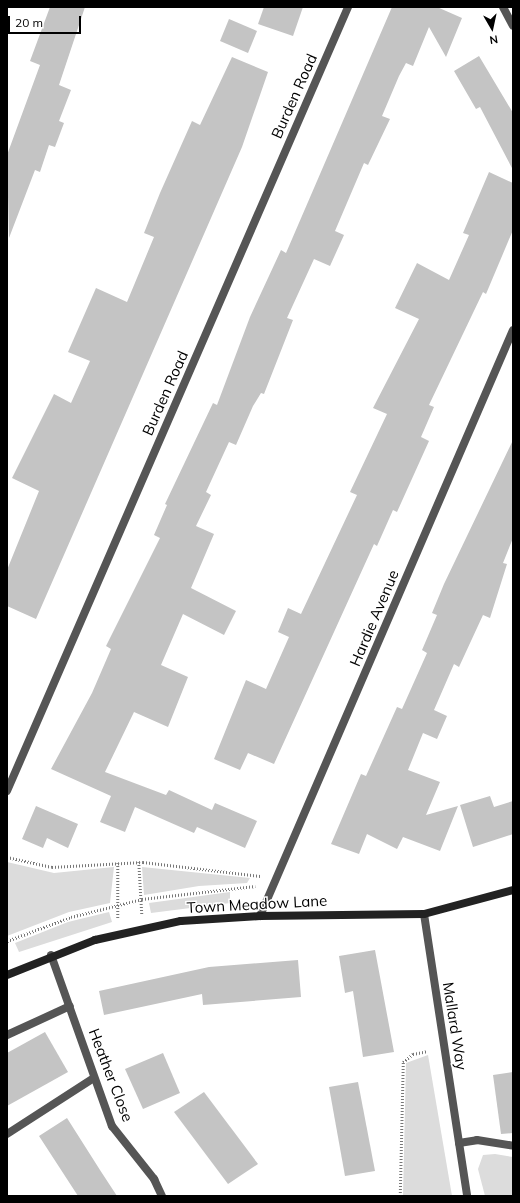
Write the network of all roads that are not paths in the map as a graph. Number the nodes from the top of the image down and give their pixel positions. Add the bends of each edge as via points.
1 (348, 7) edge
2 (503, 7) edge
3 (513, 26) edge
4 (513, 330) edge
5 (7, 790) edge
6 (513, 890) edge
7 (424, 914) junction
8 (260, 916) junction
9 (52, 955) junction
10 (7, 974) edge
11 (70, 1006) junction
12 (7, 1035) edge
13 (94, 1078) junction
14 (7, 1134) edge
15 (459, 1143) junction
16 (513, 1146) edge
17 (162, 1196) edge
18 (467, 1196) edge

1 - 5 street, Burden Road
2 - 3 street
4 - 8 street, Hardie Avenue
6 - 7 street, Town Meadow Lane
7 - 8 street, Town Meadow Lane
7 - 15 street, Mallard Way
8 - 9 street, Town Meadow Lane via 181,922 121,934
9 - 10 street, Town Meadow Lane
9 - 11 street, Heather Close
11 - 12 street
11 - 13 street, Heather Close
13 - 14 street
13 - 17 street, Heather Close via 112,1126 154,1179
15 - 16 street via 477,1140
15 - 18 street, Mallard Way

